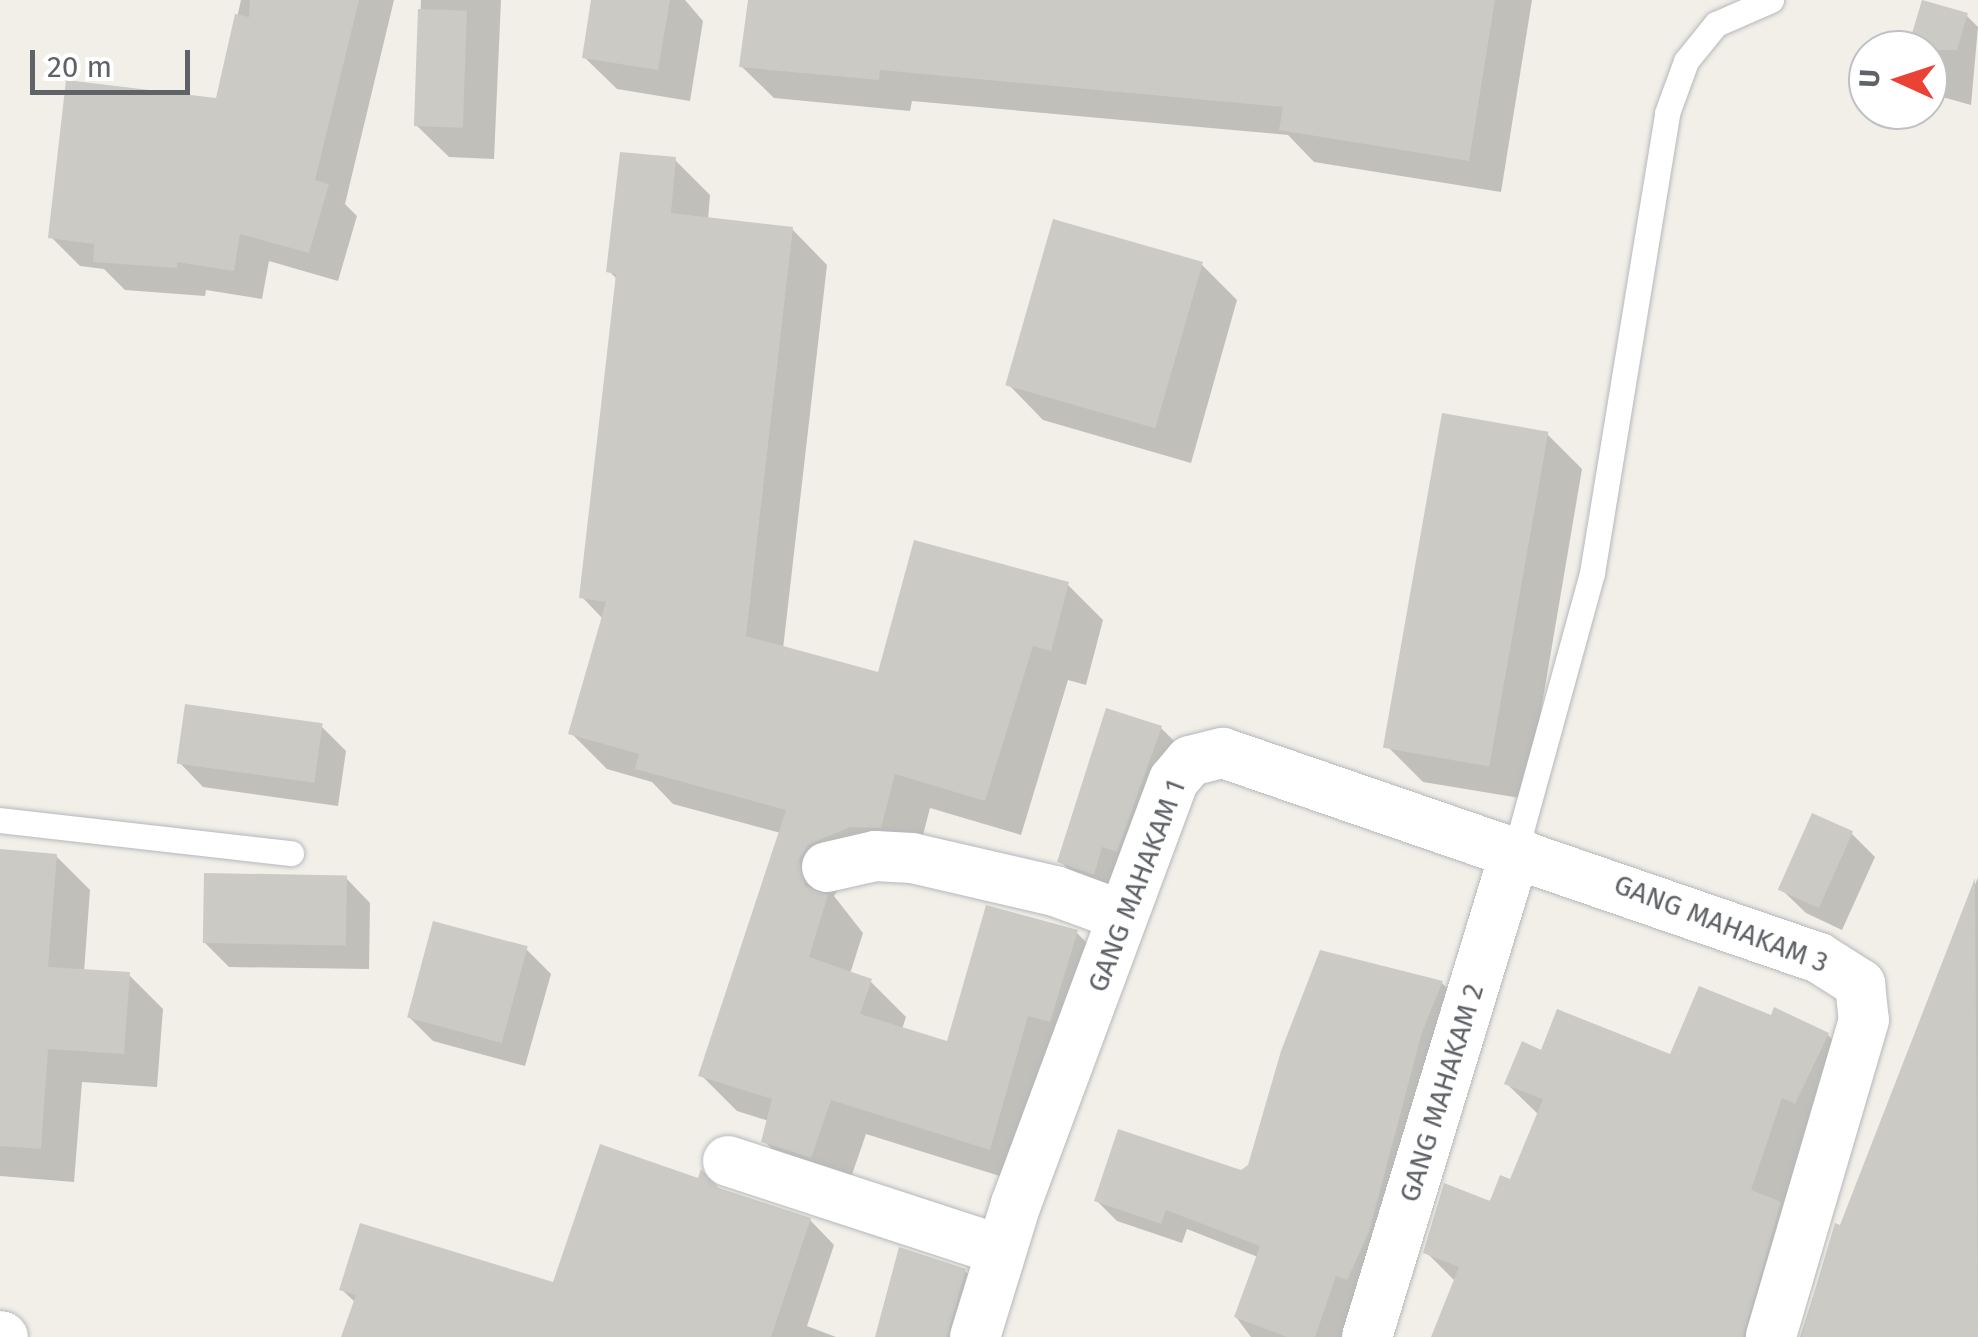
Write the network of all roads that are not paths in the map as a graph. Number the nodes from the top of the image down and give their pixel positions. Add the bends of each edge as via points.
1 (1771, 0) edge
2 (0, 820) edge
3 (1516, 848) junction
4 (291, 854) dead end
5 (827, 867) dead end
6 (1124, 916) junction
7 (728, 1162) dead end
8 (1001, 1250) junction
9 (975, 1337) edge
10 (1368, 1337) edge
11 (1771, 1337) edge

1 - 3 lane via 1716,24 1686,62 1667,114 1592,573
2 - 4 lane
3 - 6 street, GANG MAHAKAM 1 via 1223,752 1205,754 1174,780
3 - 10 street, GANG MAHAKAM 2
3 - 11 street, GANG MAHAKAM 3 via 1819,958 1860,984 1864,1020
5 - 6 street via 875,856 912,858 1055,891
6 - 8 street, GANG MAHAKAM 1
7 - 8 street
8 - 9 street, GANG MAHAKAM 1

